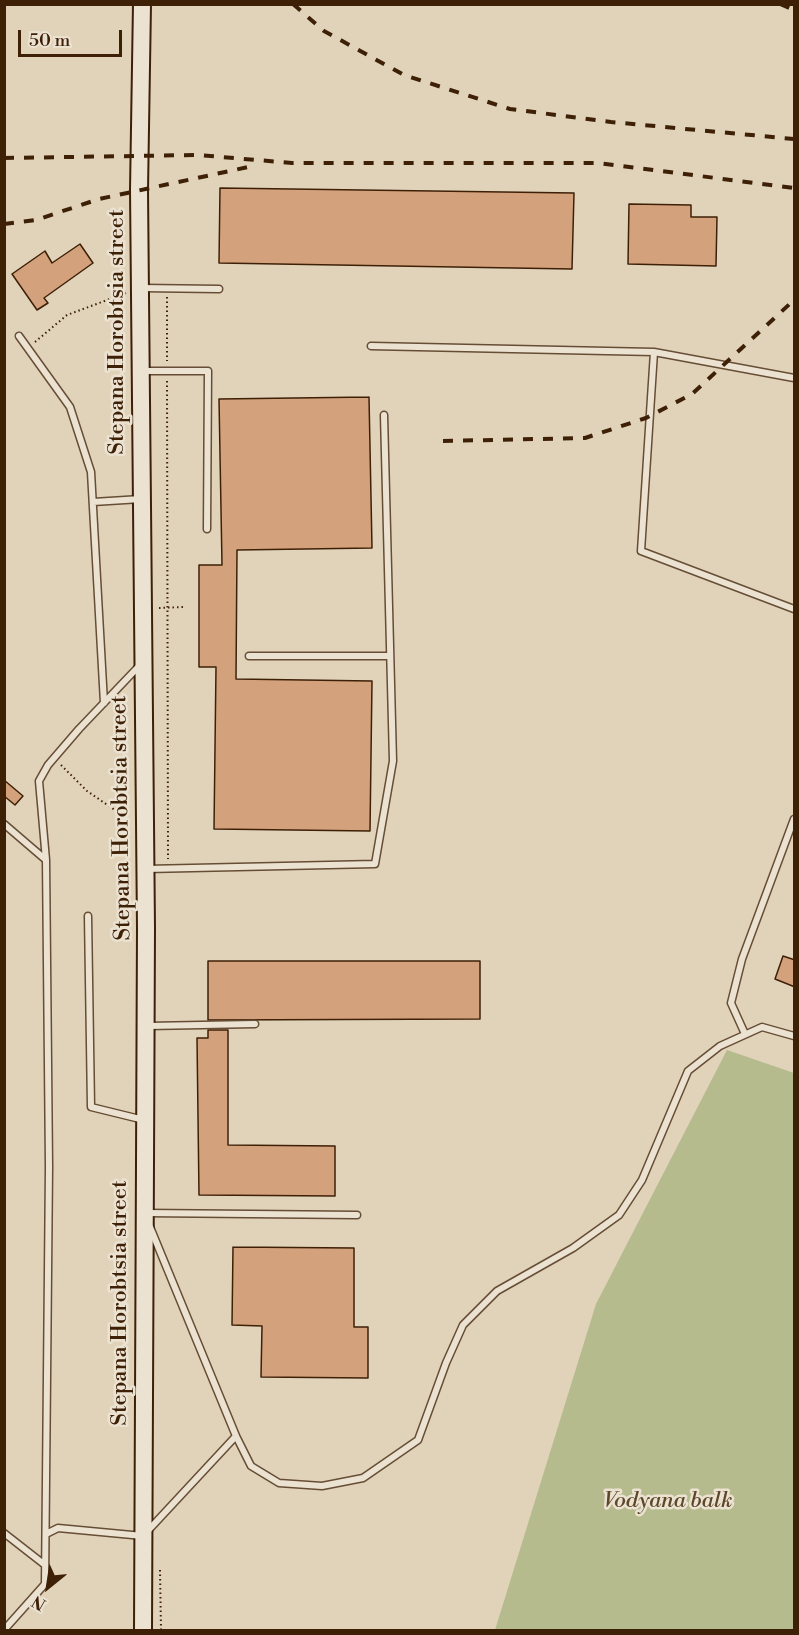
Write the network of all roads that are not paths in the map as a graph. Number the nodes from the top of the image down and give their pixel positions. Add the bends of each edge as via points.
1 (142, 4) edge
2 (140, 288) junction
3 (219, 289) dead end
4 (19, 336) dead end
5 (371, 346) dead end
6 (654, 352) junction
7 (141, 371) junction
8 (795, 378) edge
9 (384, 415) dead end
10 (141, 499) junction
11 (93, 502) junction
12 (207, 529) dead end
13 (795, 609) edge
14 (249, 656) dead end
15 (390, 656) junction
16 (143, 661) junction
17 (104, 703) junction
18 (795, 819) edge
19 (4, 824) edge
20 (46, 860) junction
21 (146, 869) junction
22 (88, 916) dead end
23 (255, 1024) dead end
24 (146, 1026) junction
25 (745, 1034) junction
26 (795, 1036) edge
27 (145, 1121) junction
28 (144, 1213) junction
29 (357, 1215) dead end
30 (236, 1436) junction
31 (4, 1533) edge
32 (46, 1534) junction
33 (143, 1536) junction
34 (45, 1565) junction
35 (4, 1630) edge
36 (143, 1630) edge

1 - 2 main road, Stepana Horobtsia street
2 - 3 lane
2 - 7 main road, Stepana Horobtsia street
4 - 11 lane via 70,407 91,472
5 - 6 lane
6 - 8 lane
6 - 13 lane via 641,551
7 - 10 main road, Stepana Horobtsia street
7 - 12 lane via 208,371
9 - 15 lane
10 - 11 lane
10 - 16 main road, Stepana Horobtsia street
11 - 17 lane
14 - 15 lane
15 - 21 lane via 393,761 375,864
16 - 17 lane
16 - 21 main road, Stepana Horobtsia street
17 - 20 lane via 54,757 39,781
18 - 25 lane via 742,959 731,1003
19 - 20 lane
20 - 32 lane via 50,1167
21 - 24 main road, Stepana Horobtsia street
22 - 27 lane via 92,1107
23 - 24 lane
24 - 27 main road, Stepana Horobtsia street
25 - 26 lane via 762,1027
25 - 30 lane via 720,1046 688,1071 642,1180 619,1215 573,1248 496,1291 463,1325 418,1440 363,1478 322,1486 279,1484 250,1466
27 - 28 main road, Stepana Horobtsia street
28 - 29 lane
28 - 30 lane
28 - 33 main road, Stepana Horobtsia street
30 - 33 lane
31 - 34 lane
32 - 33 lane via 58,1528
32 - 34 lane
33 - 36 main road, Stepana Horobtsia street
34 - 35 lane via 45,1584

